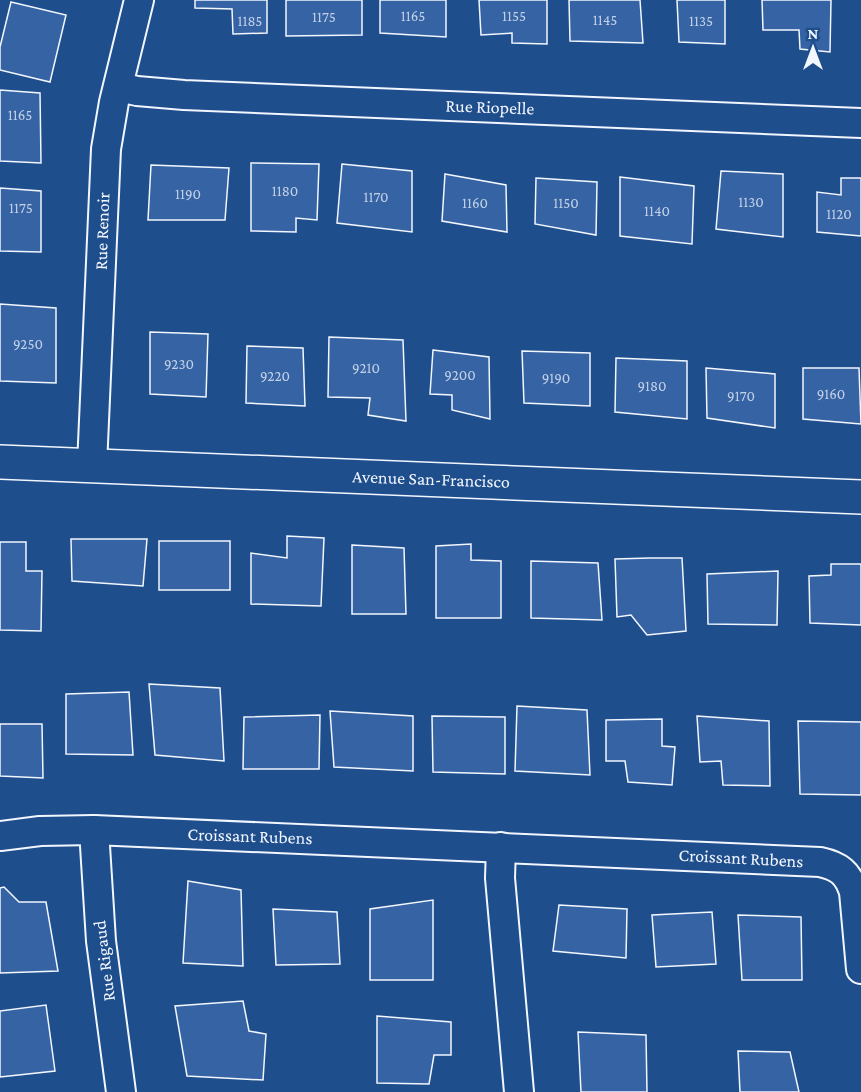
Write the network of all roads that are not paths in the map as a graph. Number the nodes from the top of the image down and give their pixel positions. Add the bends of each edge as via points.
1 (139, 0) edge
2 (118, 87) junction
3 (861, 123) edge
4 (0, 462) edge
5 (92, 465) junction
6 (861, 497) edge
7 (94, 830) junction
8 (0, 836) edge
9 (501, 847) junction
10 (861, 969) edge
11 (121, 1092) edge
12 (519, 1092) edge

1 - 2 street, Rue Renoir
2 - 3 street, Rue Riopelle via 174,94
2 - 5 street, Rue Renoir via 106,149
4 - 5 street, Avenue San-Francisco
5 - 6 street, Avenue San-Francisco
7 - 8 street, Croissant Rubens
7 - 9 street, Croissant Rubens
7 - 11 street, Rue Rigaud via 101,941
9 - 10 street, Croissant Rubens via 805,860 832,865 846,873 854,892
9 - 12 street via 500,878

